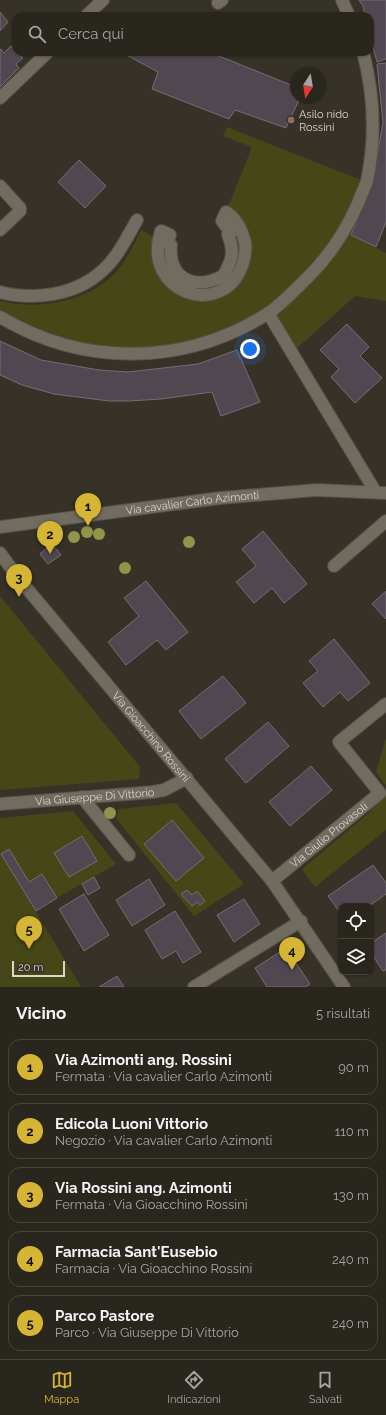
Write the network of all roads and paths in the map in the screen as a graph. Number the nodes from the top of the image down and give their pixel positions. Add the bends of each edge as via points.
1 (103, 0) edge
2 (342, 0) edge
3 (90, 12) edge
4 (346, 12) edge
5 (44, 56) edge
6 (364, 56) edge
7 (0, 98) edge
8 (0, 186) edge
9 (137, 220) dead end
10 (0, 230) edge
11 (224, 290) joint
12 (0, 292) edge
13 (268, 313) junction
14 (0, 318) edge
15 (381, 492) edge
16 (386, 521) edge
17 (0, 527) edge
18 (0, 553) edge
19 (334, 566) dead end
20 (386, 704) edge
21 (187, 778) junction
22 (82, 797) junction
23 (0, 804) edge
24 (129, 855) dead end
25 (272, 881) junction
26 (301, 921) junction
27 (194, 987) edge
28 (344, 987) edge

1 - 3 street
2 - 4 street
5 - 7 street
6 - 13 street via 373,113 366,182 342,234 326,259
8 - 10 street via 20,208 20,211
9 - 12 street via 116,256 87,282 48,294 20,296
11 - 11 street via 240,272 246,252 243,233 232,216 226,212 222,221 230,233 228,235 232,245 233,256 229,266 223,276 204,284 192,282 175,270 171,259 171,245 166,243 170,235 161,231 156,250 163,273 170,282 187,293 213,293
13 - 14 street via 242,328 212,339 178,350 146,354 114,354 79,349 47,340
13 - 15 street
15 - 17 street, Via cavalier Carlo Azimonti via 316,490 227,498
16 - 19 street
18 - 21 street, Via Gioacchino Rossini via 19,579
20 - 25 street, Via Giulio Provasoli via 339,742 380,793
21 - 22 street, Via Giuseppe Di Vittorio via 164,790 153,792
21 - 25 street, Via Gioacchino Rossini
22 - 23 street, Via Giuseppe Di Vittorio
22 - 24 street
25 - 26 street, Via Gioacchino Rossini
26 - 27 street
26 - 28 street, Via Gioacchino Rossini

